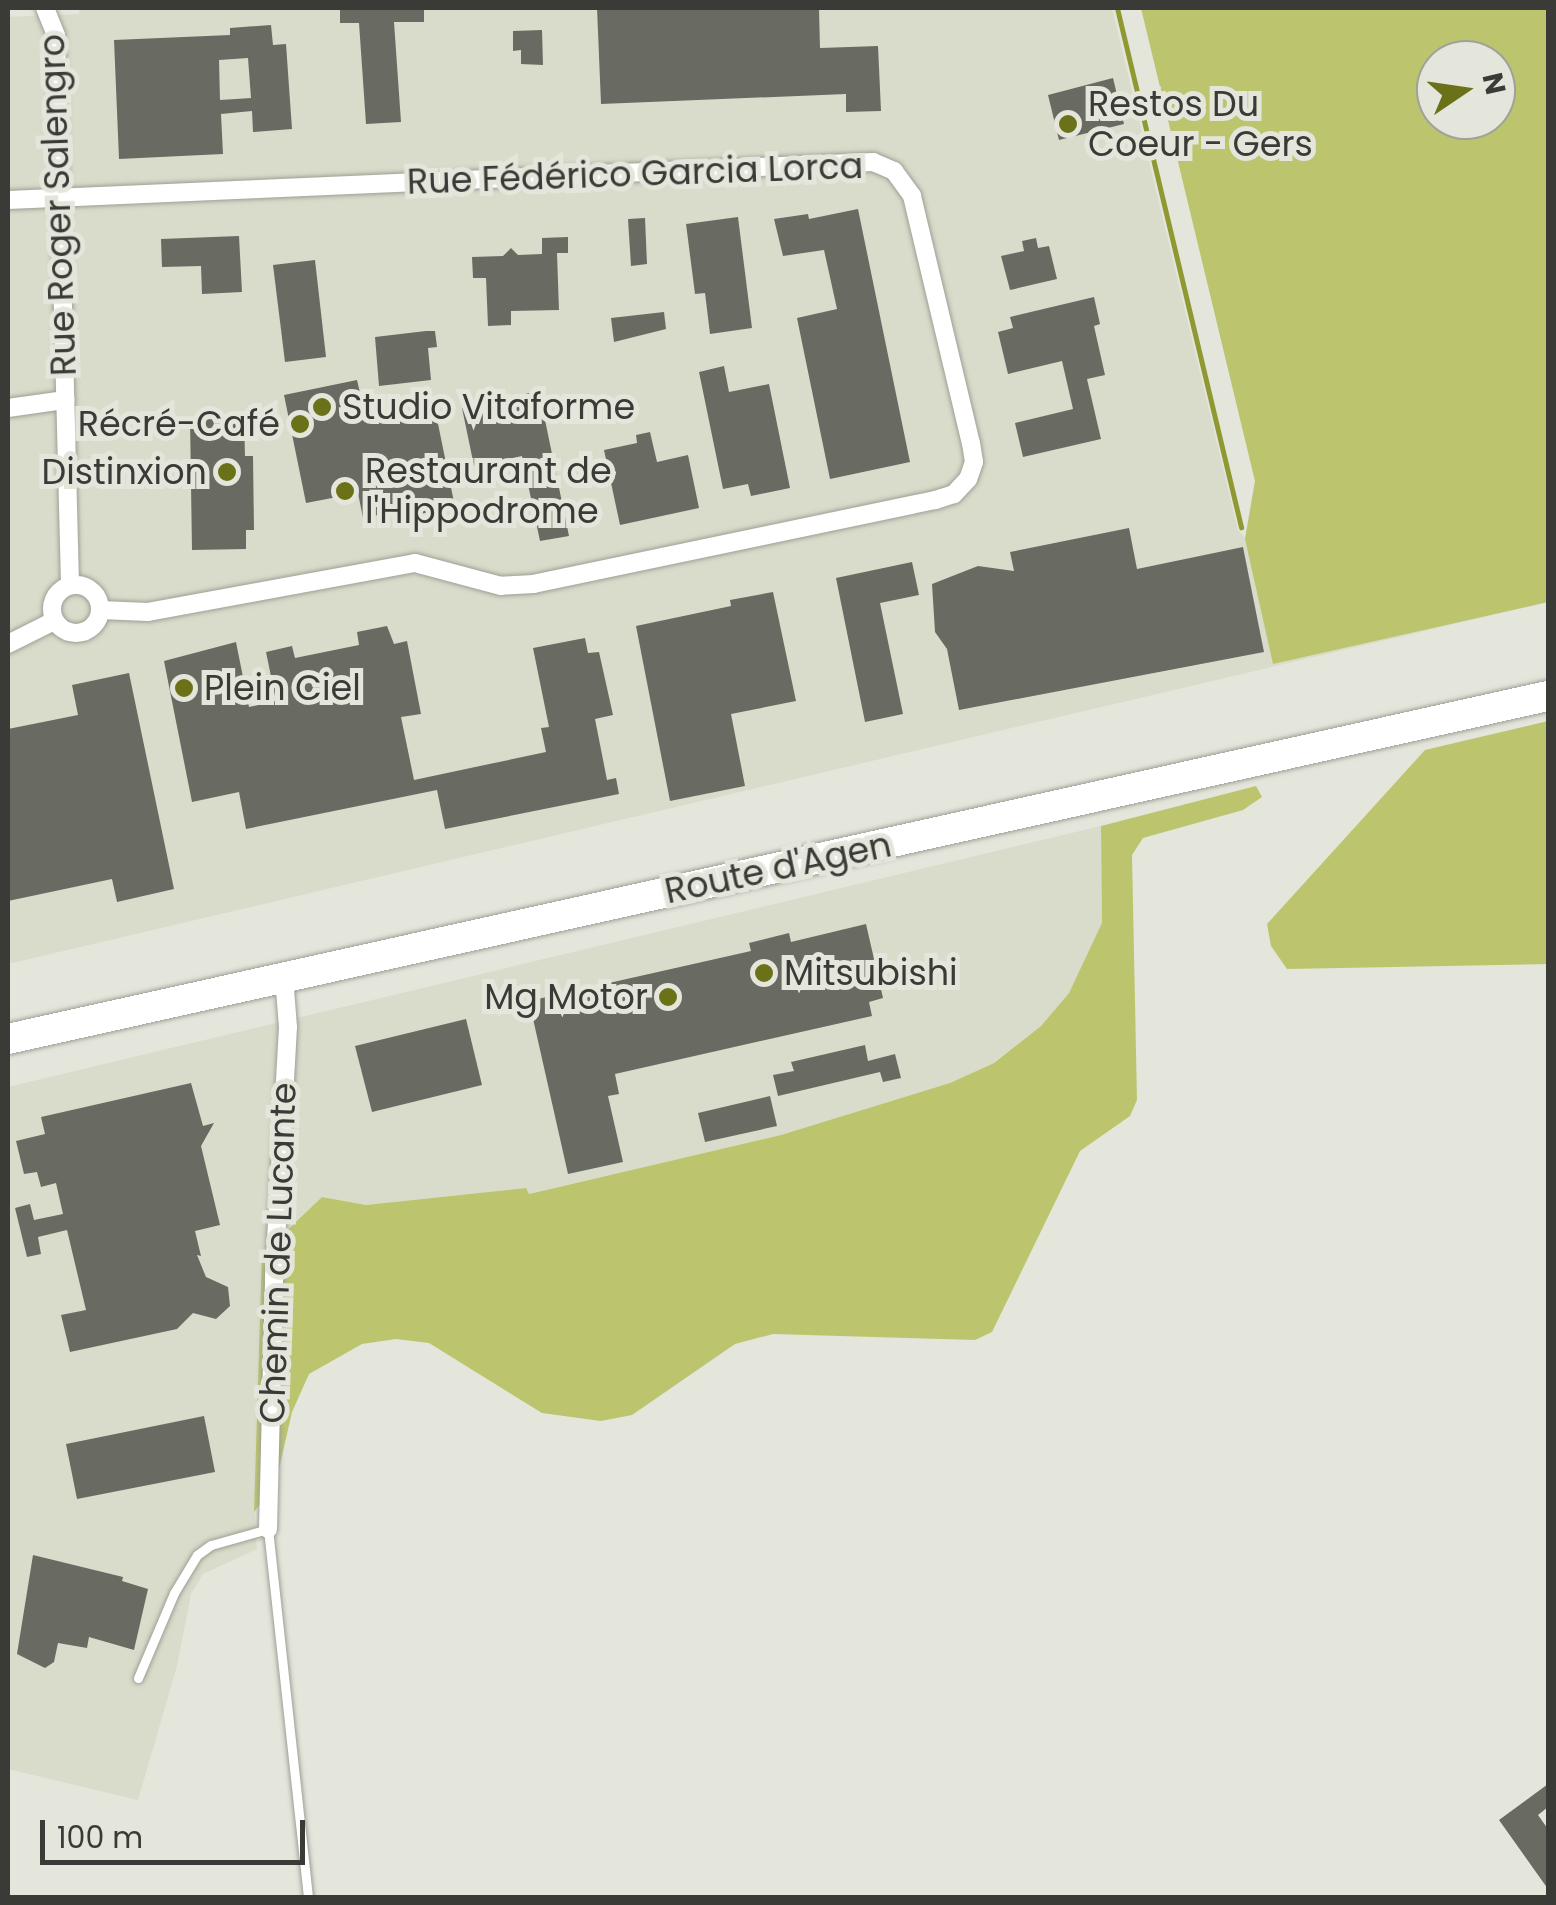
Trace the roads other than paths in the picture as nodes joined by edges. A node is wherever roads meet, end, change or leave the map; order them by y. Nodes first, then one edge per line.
1 (53, 10) edge
2 (60, 198) junction
3 (8, 200) edge
4 (66, 400) junction
5 (8, 408) edge
6 (70, 584) junction
7 (100, 610) junction
8 (54, 621) junction
9 (8, 644) edge
10 (1548, 696) edge
11 (284, 977) junction
12 (8, 1039) edge
13 (268, 1529) junction
14 (138, 1678) dead end
15 (308, 1898) edge

1 - 2 street, Rue Roger Salengro
2 - 3 street, Rue Fédérico Garcia Lorca
2 - 4 street, Rue Roger Salengro
2 - 7 street, Rue Fédérico Garcia Lorca
4 - 5 street
4 - 6 street, Rue Roger Salengro
6 - 7 street
6 - 8 street
7 - 8 street
8 - 9 street
10 - 11 main road, Route d'Agen
11 - 12 main road, Route d'Agen
11 - 13 street, Chemin de Lucante
13 - 14 lane
13 - 15 lane

